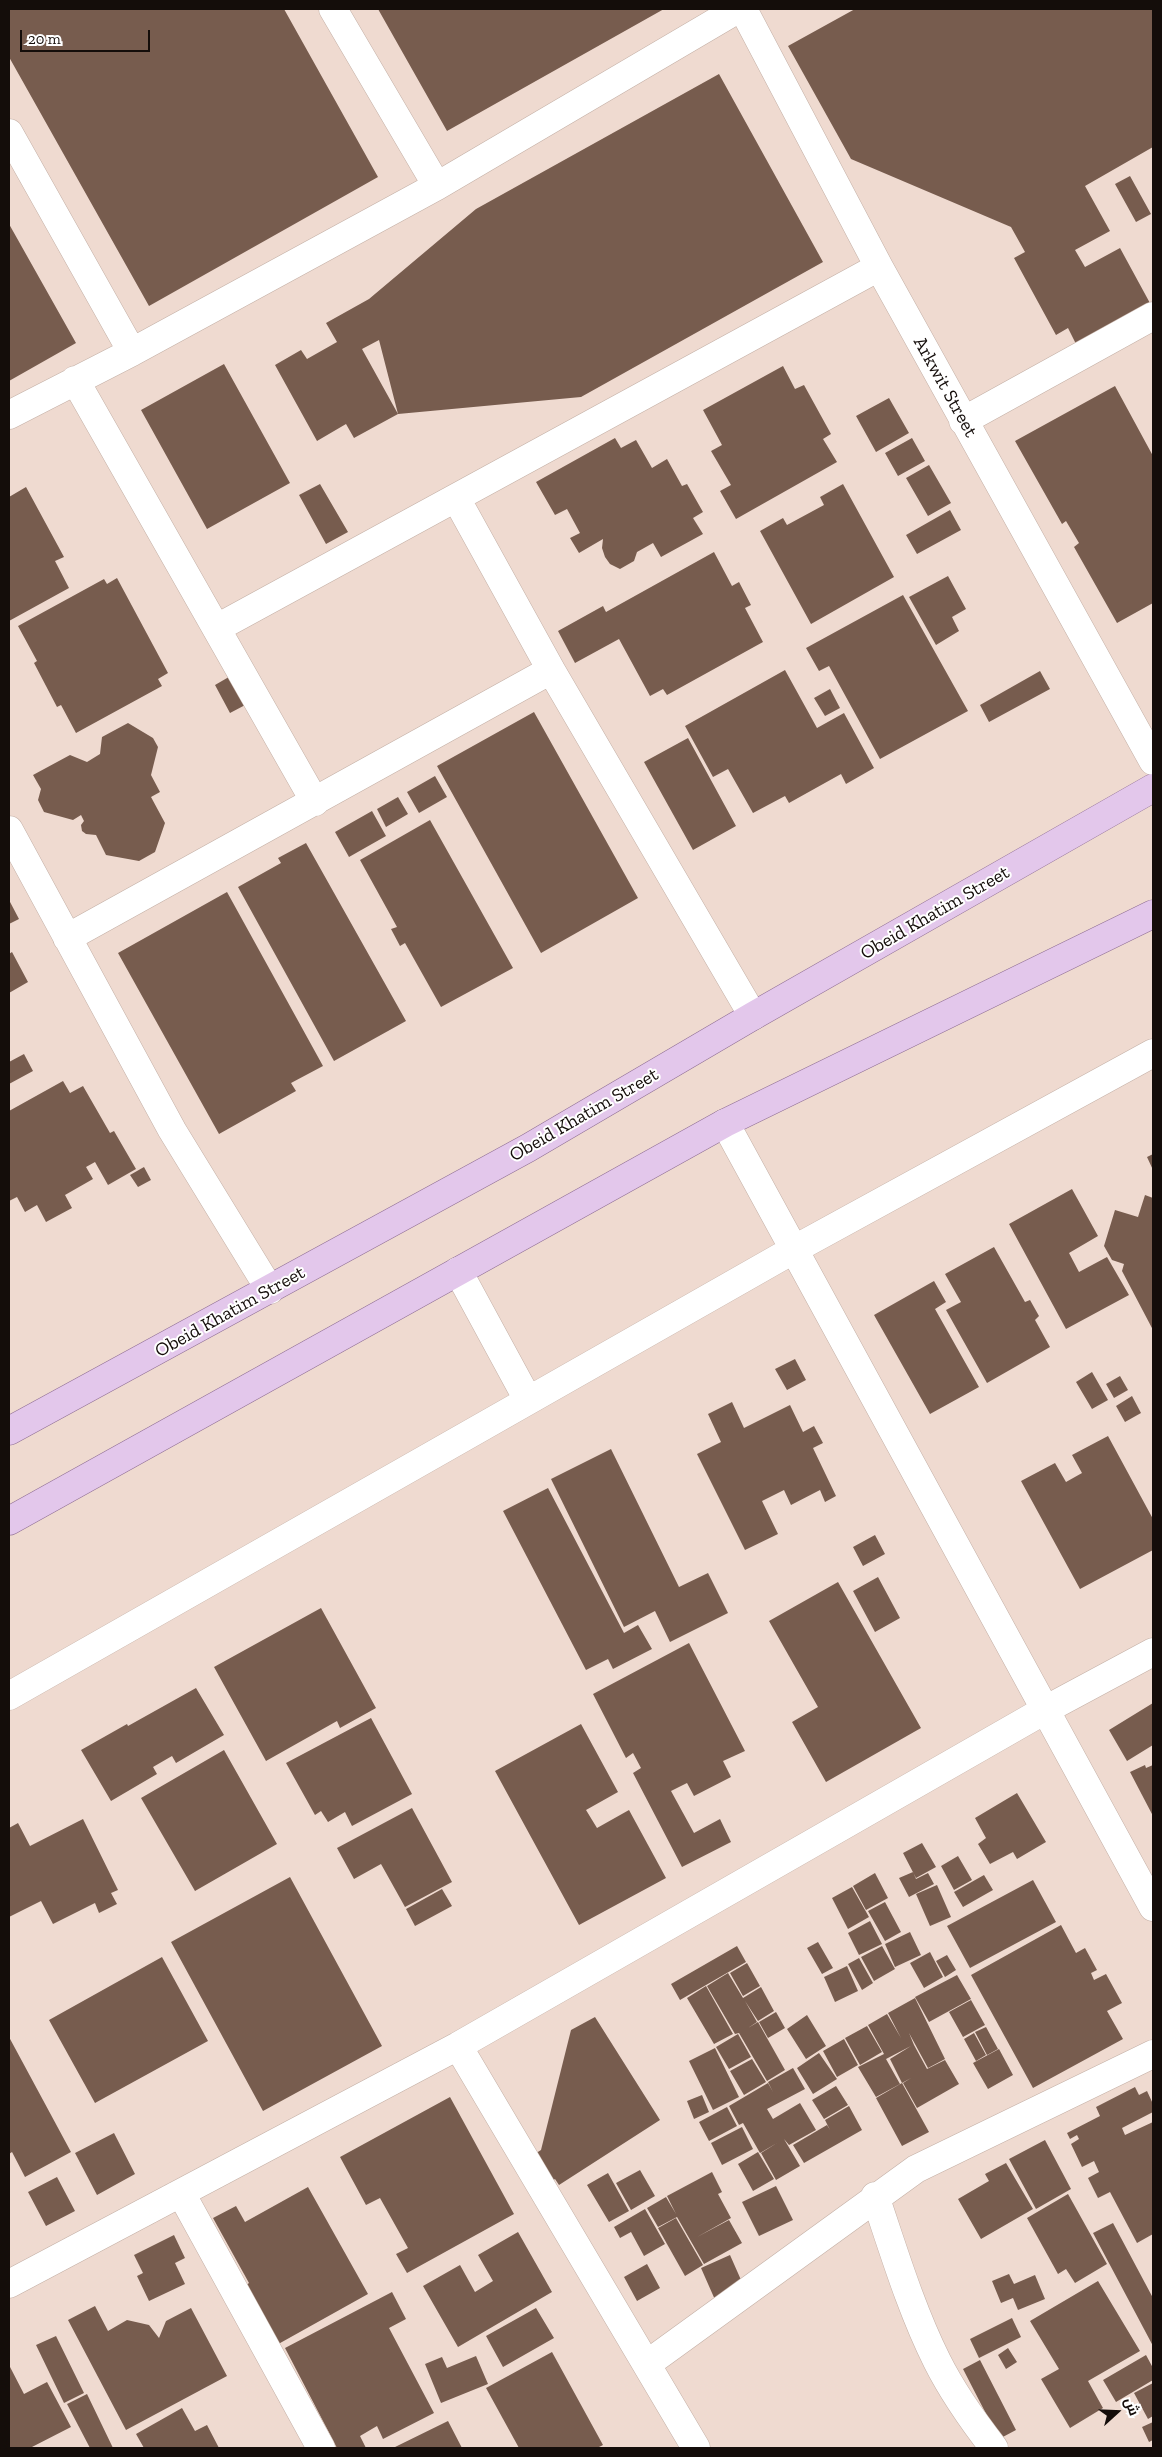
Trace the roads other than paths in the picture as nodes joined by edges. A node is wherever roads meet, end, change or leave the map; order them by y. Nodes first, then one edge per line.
1 (333, 9) edge
2 (738, 9) edge
3 (743, 9) edge
4 (9, 133) edge
5 (437, 186) junction
6 (879, 267) junction
7 (1153, 316) edge
8 (132, 352) junction
9 (75, 380) junction
10 (9, 415) edge
11 (963, 421) junction
12 (456, 498) junction
13 (217, 628) junction
14 (551, 670) junction
15 (1153, 761) edge
16 (1153, 788) edge
17 (315, 802) junction
18 (9, 830) edge
19 (1153, 914) edge
20 (67, 938) junction
21 (753, 1016) junction
22 (1153, 1054) edge
23 (725, 1123) junction
24 (793, 1250) junction
25 (458, 1271) junction
26 (270, 1290) junction
27 (528, 1400) junction
28 (9, 1432) edge
29 (9, 1521) edge
30 (1153, 1652) edge
31 (9, 1696) edge
32 (1045, 1710) junction
33 (1153, 1907) edge
34 (458, 2046) junction
35 (1153, 2054) edge
36 (181, 2193) junction
37 (876, 2196) junction
38 (9, 2284) edge
39 (647, 2364) junction
40 (321, 2448) edge
41 (696, 2448) edge
42 (994, 2448) edge

1 - 5 street
2 - 5 street
3 - 6 street, Arkwit Street
4 - 8 street
5 - 8 street
6 - 11 street, Arkwit Street
6 - 12 street
7 - 11 street
8 - 9 street
9 - 10 street
9 - 13 street
11 - 15 street, Arkwit Street
12 - 13 street
12 - 14 street
13 - 17 street
14 - 17 street
14 - 21 street
16 - 21 main road, Obeid Khatim Street
17 - 20 street
18 - 20 street
19 - 23 main road
20 - 26 street
21 - 26 main road, Obeid Khatim Street
22 - 24 street
23 - 24 street
23 - 25 main road
24 - 27 street
24 - 32 street
25 - 27 street
25 - 29 main road
26 - 28 main road, Obeid Khatim Street
27 - 31 street
30 - 32 street
32 - 33 street
32 - 34 street
34 - 36 street
34 - 39 street
35 - 37 street
36 - 38 street
36 - 40 street
37 - 39 street
37 - 42 street
39 - 41 street

